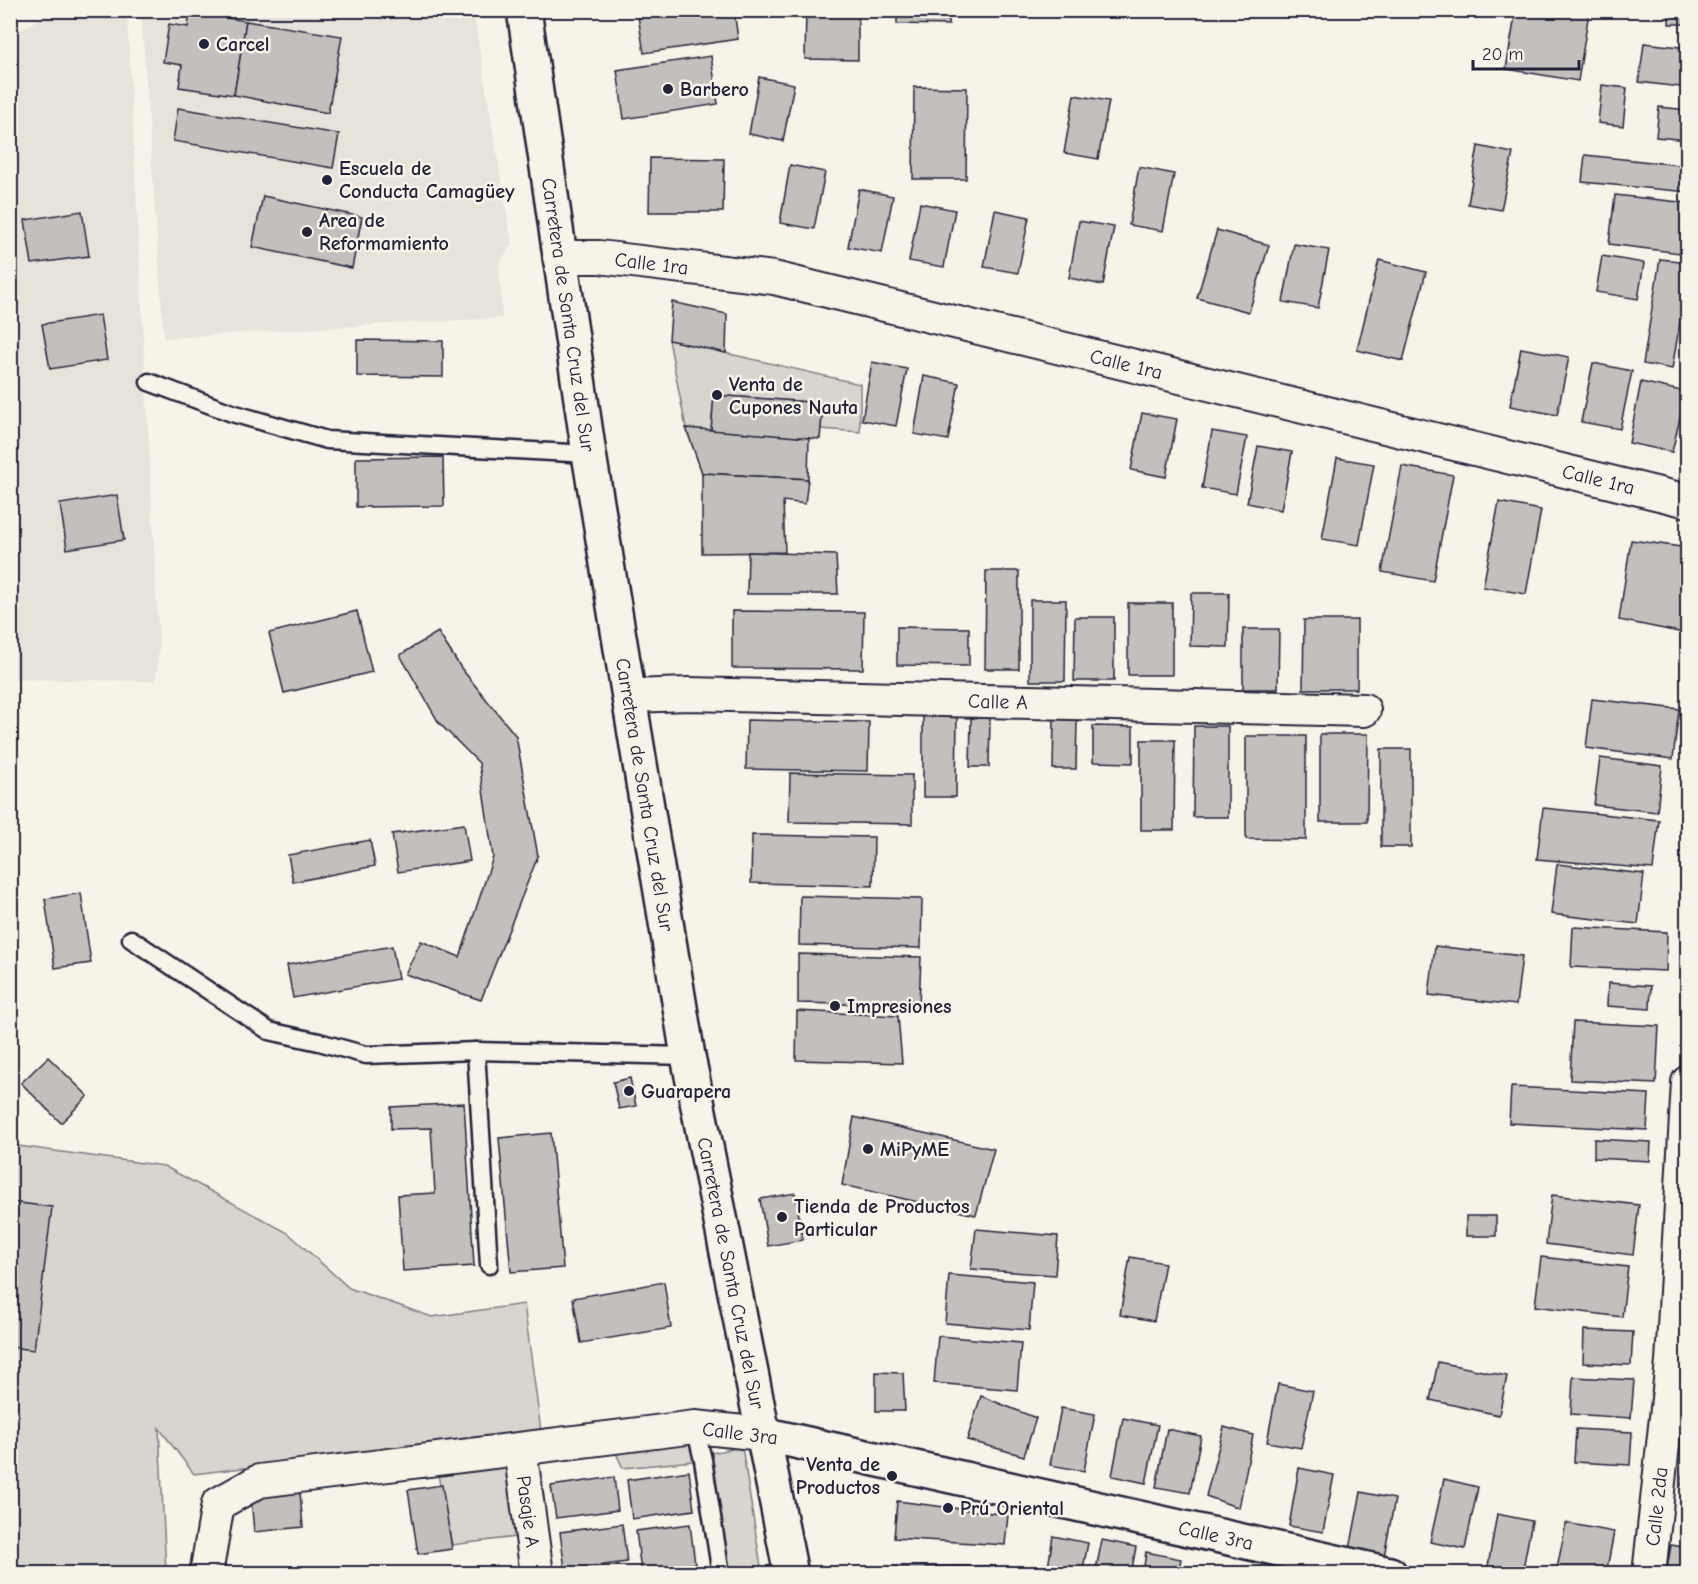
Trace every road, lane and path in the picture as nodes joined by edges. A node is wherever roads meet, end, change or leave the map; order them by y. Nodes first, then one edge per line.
1 (524, 10) edge
2 (559, 257) junction
3 (149, 382) dead end
4 (589, 454) junction
5 (1688, 501) edge
6 (630, 696) junction
7 (1364, 710) dead end
8 (131, 939) dead end
9 (477, 1051) junction
10 (688, 1056) junction
11 (1688, 1082) edge
12 (489, 1265) dead end
13 (695, 1427) junction
14 (763, 1434) junction
15 (520, 1449) junction
16 (206, 1574) edge
17 (537, 1574) edge
18 (720, 1574) edge
19 (791, 1574) edge
20 (1390, 1574) edge
21 (1649, 1574) edge

1 - 2 main road, Carretera de Santa Cruz del Sur
2 - 4 main road, Carretera de Santa Cruz del Sur
2 - 5 street, Calle 1ra
3 - 4 lane
4 - 6 main road, Carretera de Santa Cruz del Sur
6 - 7 street, Calle A
6 - 10 main road, Carretera de Santa Cruz del Sur
8 - 9 lane
9 - 10 lane
9 - 12 lane
10 - 14 main road, Carretera de Santa Cruz del Sur
11 - 21 street, Calle 2da
13 - 14 street, Calle 3ra
13 - 15 street, Calle 3ra
13 - 18 lane
14 - 19 main road, Carretera de Santa Cruz del Sur
14 - 20 main road, Calle 3ra
15 - 16 street, Calle 3ra
15 - 17 street, Pasaje A

